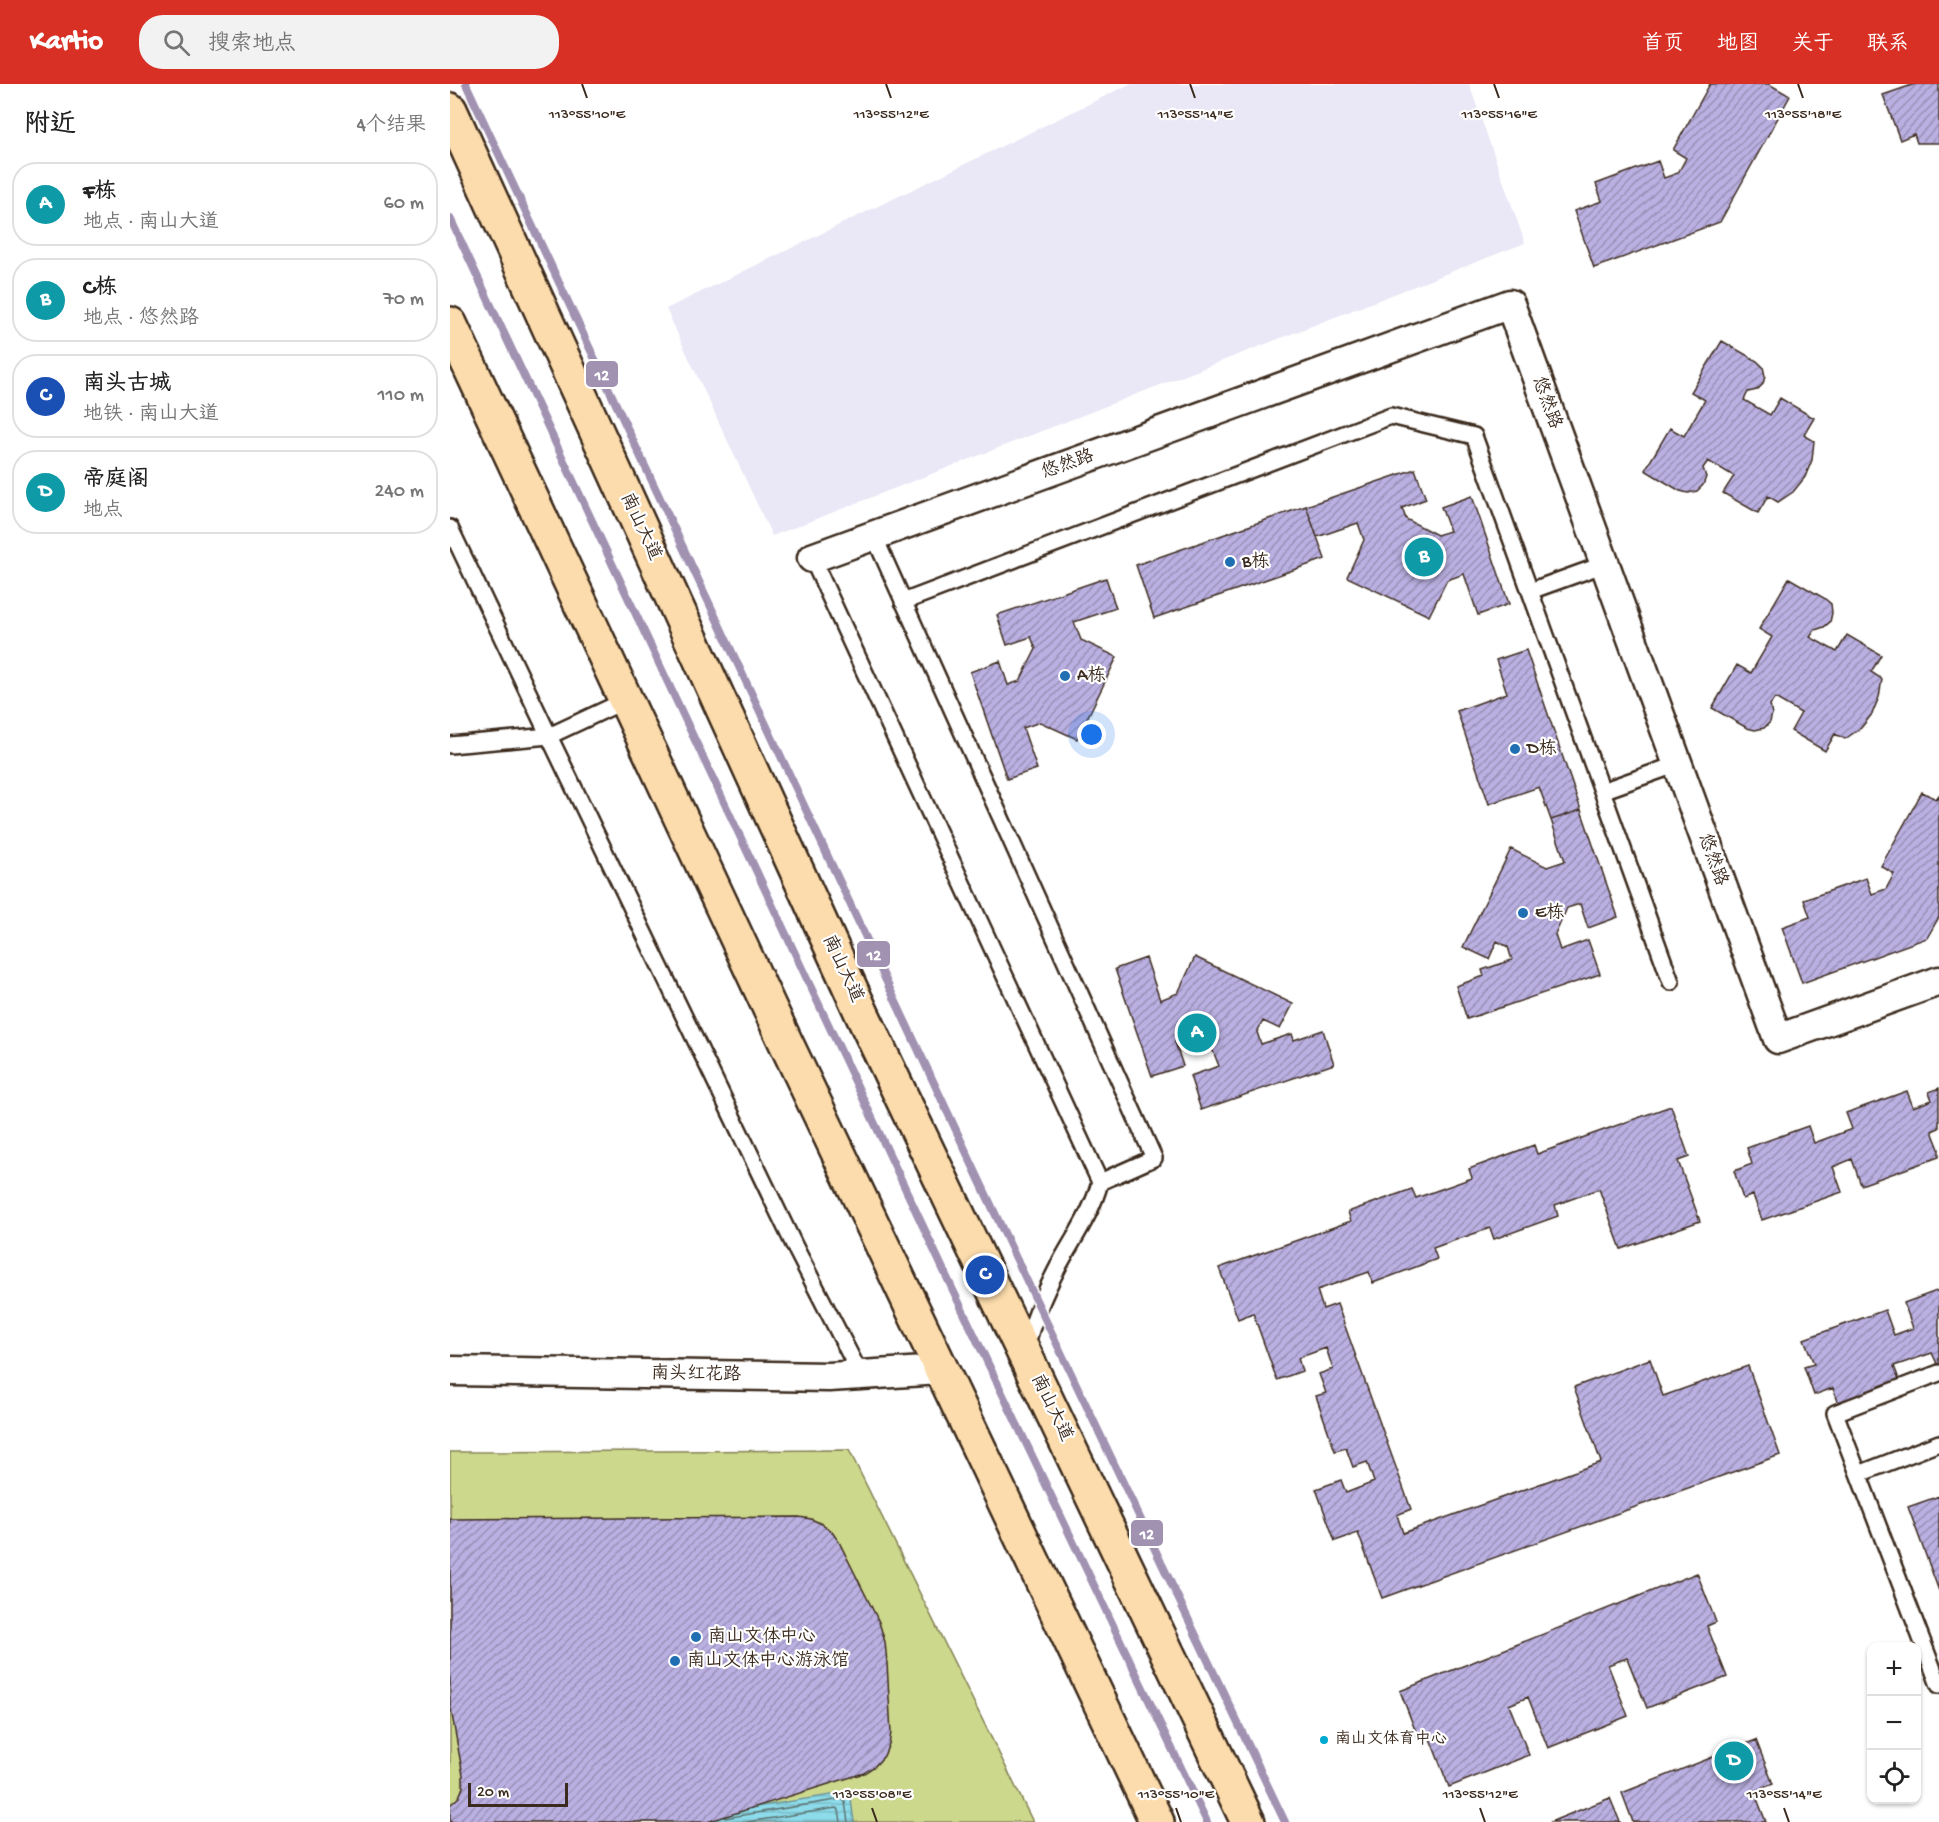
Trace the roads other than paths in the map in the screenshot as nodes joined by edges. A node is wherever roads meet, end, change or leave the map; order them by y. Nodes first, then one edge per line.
1 (450, 110) edge
2 (450, 324) edge
3 (450, 528) edge
4 (874, 536) junction
5 (812, 558) joint
6 (1605, 564) junction
7 (1530, 591) junction
8 (903, 602) junction
9 (626, 700) junction
10 (549, 736) junction
11 (450, 745) edge
12 (1678, 764) junction
13 (1602, 791) junction
14 (1939, 981) edge
15 (1671, 982) dead end
16 (1100, 1182) junction
17 (1025, 1354) junction
18 (941, 1370) junction
19 (450, 1371) edge
20 (1939, 1373) edge
21 (860, 1374) junction
22 (1939, 1443) edge
23 (1859, 1474) junction
24 (1939, 1685) edge
25 (1157, 1822) edge
26 (1248, 1822) edge

1 - 17 main road, 南山大道
2 - 9 main road
3 - 10 lane
4 - 5 street, 悠然路
4 - 6 street, 悠然路
4 - 8 lane
5 - 16 lane
6 - 7 lane
6 - 12 street, 悠然路
7 - 8 lane
7 - 13 lane
8 - 16 lane
9 - 10 lane
9 - 18 main road
10 - 11 lane
10 - 21 lane
12 - 13 lane
12 - 14 street, 悠然路
13 - 15 lane
16 - 17 lane
17 - 26 main road, 南山大道
18 - 21 street, 南头红花路
18 - 25 main road
19 - 21 street, 南头红花路
20 - 23 lane
22 - 23 lane
23 - 24 lane

